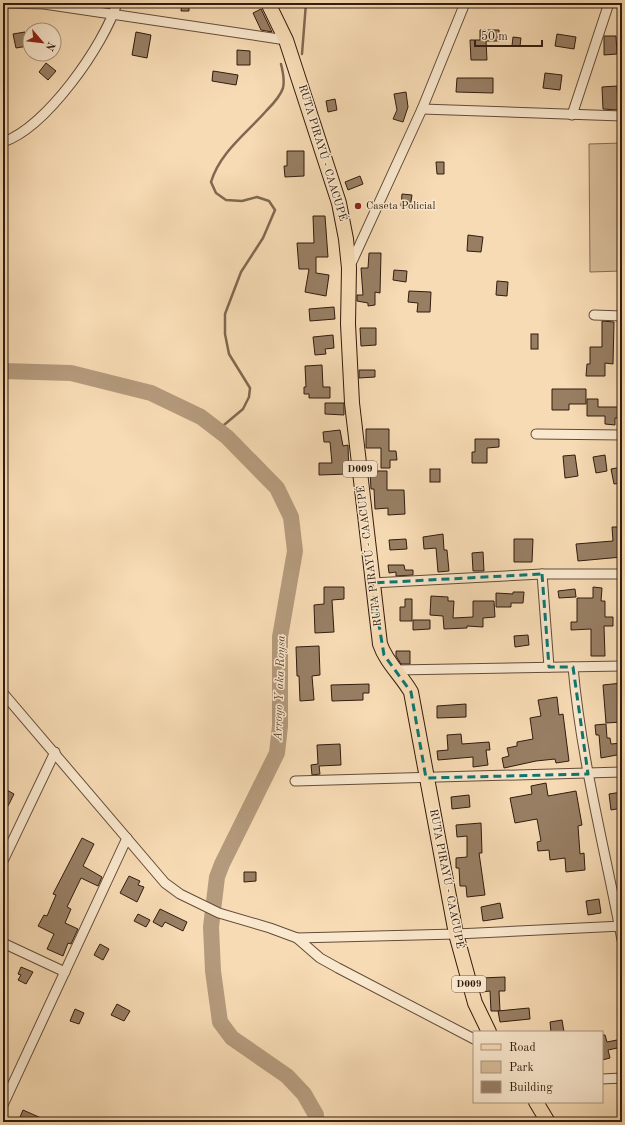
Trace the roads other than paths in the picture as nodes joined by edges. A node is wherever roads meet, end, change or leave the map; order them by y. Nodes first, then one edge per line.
1 (3, 3) edge
2 (117, 3) edge
3 (268, 3) edge
4 (465, 3) edge
5 (610, 3) edge
6 (114, 13) junction
7 (286, 40) junction
8 (422, 110) junction
9 (572, 115) junction
10 (622, 116) edge
11 (3, 142) edge
12 (349, 268) junction
13 (594, 315) dead end
14 (622, 316) edge
15 (536, 434) dead end
16 (622, 435) edge
17 (542, 574) junction
18 (622, 574) edge
19 (372, 583) junction
20 (622, 666) edge
21 (548, 667) junction
22 (573, 667) junction
23 (396, 670) junction
24 (3, 693) edge
25 (55, 752) junction
26 (622, 772) edge
27 (588, 774) junction
28 (426, 778) junction
29 (295, 781) dead end
30 (127, 838) junction
31 (3, 861) edge
32 (621, 926) edge
33 (456, 934) junction
34 (297, 938) junction
35 (622, 940) edge
36 (3, 943) edge
37 (65, 972) junction
38 (489, 1031) edge
39 (473, 1038) edge
40 (622, 1078) edge
41 (603, 1079) edge
42 (537, 1103) edge
43 (3, 1105) edge
44 (548, 1122) edge

1 - 6 street
2 - 6 street
3 - 7 main road, RUTA PIRAYÚ - CAACUPÉ / D009
4 - 8 street
5 - 9 street
6 - 7 street
6 - 11 street
7 - 12 main road, RUTA PIRAYÚ - CAACUPÉ / D009
8 - 9 street
8 - 12 street
9 - 10 street
12 - 19 main road, RUTA PIRAYÚ - CAACUPÉ / D009
13 - 14 street
15 - 16 street
17 - 18 street
17 - 19 street
17 - 21 street
19 - 23 main road, RUTA PIRAYÚ - CAACUPÉ / D009
20 - 22 street
21 - 22 street
21 - 23 street
22 - 27 street
23 - 28 main road, RUTA PIRAYÚ - CAACUPÉ / D009
24 - 25 street
25 - 30 street
25 - 31 street
26 - 27 street
27 - 28 street
27 - 32 street
28 - 29 street
28 - 33 main road, RUTA PIRAYÚ - CAACUPÉ / D009
30 - 34 street
30 - 37 street
32 - 33 street
32 - 35 street
33 - 34 street
33 - 38 main road, RUTA PIRAYÚ - CAACUPÉ / D009
34 - 39 street
36 - 37 street
37 - 43 street
40 - 41 street
42 - 44 main road

